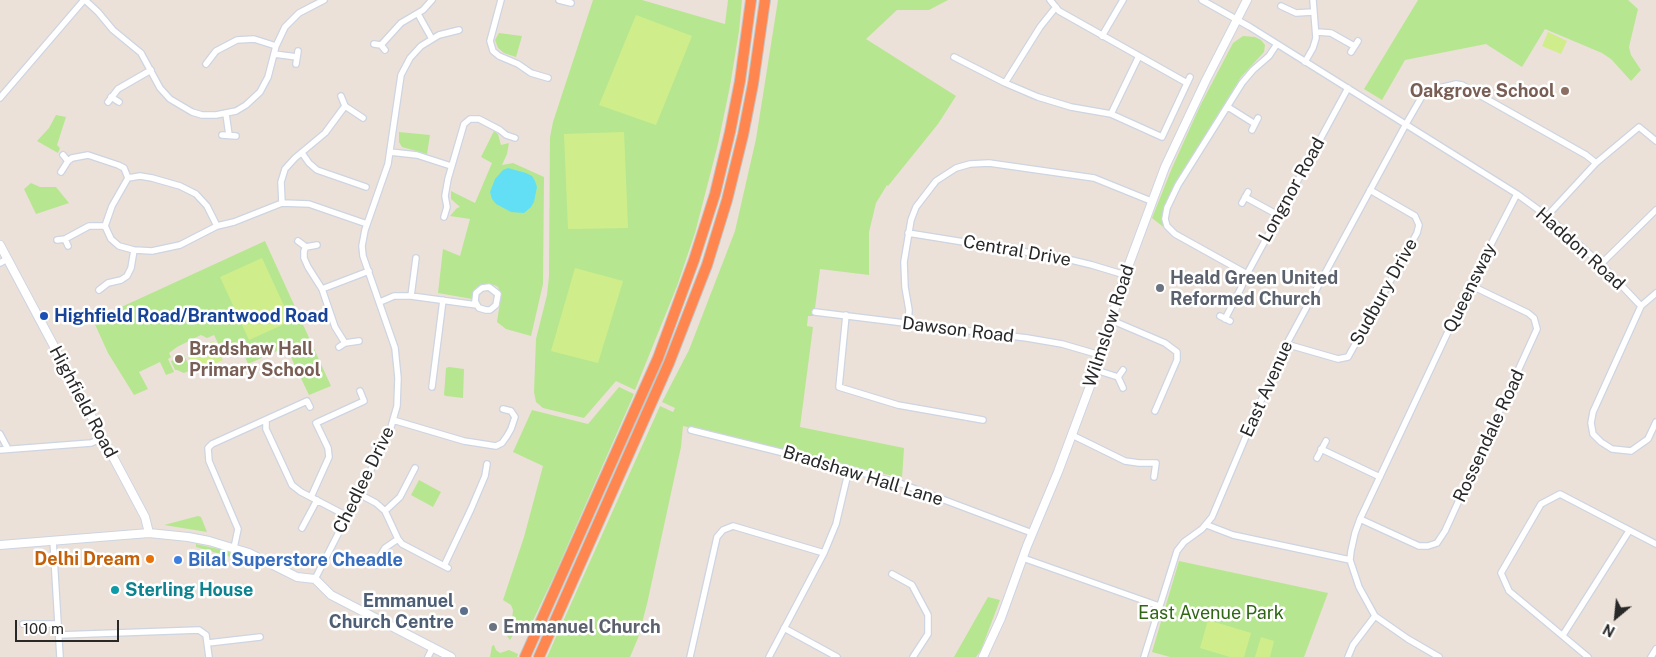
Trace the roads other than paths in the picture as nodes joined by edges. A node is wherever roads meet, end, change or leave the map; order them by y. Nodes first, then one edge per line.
1 (84, 0) edge
2 (324, 0) edge
3 (432, 0) edge
4 (501, 0) edge
5 (751, 0) edge
6 (765, 0) edge
7 (1050, 0) edge
8 (1123, 0) edge
9 (1202, 0) edge
10 (1247, 0) edge
11 (1313, 0) edge
12 (560, 3) edge
13 (571, 3) dead end
14 (1281, 6) dead end
15 (1056, 8) junction
16 (1313, 12) junction
17 (418, 14) junction
18 (1236, 19) junction
19 (459, 30) dead end
20 (1317, 32) junction
21 (1102, 36) junction
22 (432, 39) junction
23 (1277, 44) junction
24 (276, 46) junction
25 (380, 46) dead end
26 (1351, 52) dead end
27 (274, 54) junction
28 (954, 56) dead end
29 (1139, 56) junction
30 (297, 57) dead end
31 (1305, 62) junction
32 (206, 64) dead end
33 (151, 70) junction
34 (548, 78) dead end
35 (1005, 83) junction
36 (1348, 88) junction
37 (341, 96) dead end
38 (0, 98) edge
39 (118, 102) dead end
40 (345, 106) junction
41 (1228, 107) junction
42 (226, 114) junction
43 (1111, 114) junction
44 (363, 118) dead end
45 (1406, 124) junction
46 (1252, 130) dead end
47 (236, 136) dead end
48 (515, 138) dead end
49 (1656, 141) edge
50 (390, 152) junction
51 (302, 153) junction
52 (63, 155) dead end
53 (68, 161) junction
54 (1596, 163) junction
55 (451, 166) junction
56 (61, 172) dead end
57 (128, 178) junction
58 (366, 188) dead end
59 (1370, 190) junction
60 (1517, 194) junction
61 (1245, 197) dead end
62 (1151, 201) junction
63 (282, 203) junction
64 (1656, 210) edge
65 (1278, 215) junction
66 (444, 216) dead end
67 (1547, 216) junction
68 (367, 224) junction
69 (105, 226) junction
70 (217, 226) junction
71 (908, 233) junction
72 (65, 239) junction
73 (57, 240) dead end
74 (298, 240) dead end
75 (0, 245) edge
76 (317, 245) dead end
77 (68, 246) dead end
78 (306, 247) junction
79 (134, 250) junction
80 (416, 258) dead end
81 (4, 261) edge
82 (1602, 264) junction
83 (369, 271) junction
84 (1247, 274) junction
85 (1125, 275) junction
86 (102, 278) dead end
87 (1470, 285) junction
88 (322, 288) junction
89 (1656, 293) edge
90 (411, 296) junction
91 (443, 300) junction
92 (380, 302) junction
93 (477, 305) junction
94 (1641, 306) junction
95 (815, 312) dead end
96 (846, 315) junction
97 (1225, 319) dead end
98 (1111, 320) junction
99 (908, 324) junction
100 (359, 341) dead end
101 (346, 343) junction
102 (1286, 344) junction
103 (339, 348) dead end
104 (1100, 355) junction
105 (1096, 370) junction
106 (1123, 370) dead end
107 (1118, 377) junction
108 (432, 387) dead end
109 (1123, 388) dead end
110 (360, 391) dead end
111 (309, 403) dead end
112 (503, 409) dead end
113 (1155, 411) dead end
114 (394, 420) junction
115 (983, 420) dead end
116 (266, 421) junction
117 (1656, 422) edge
118 (691, 430) dead end
119 (0, 434) edge
120 (1072, 435) junction
121 (103, 438) junction
122 (1326, 440) dead end
123 (8, 449) junction
124 (0, 450) edge
125 (1321, 450) junction
126 (1317, 458) dead end
127 (487, 464) dead end
128 (415, 468) dead end
129 (849, 469) junction
130 (1154, 477) dead end
131 (1380, 477) junction
132 (358, 494) junction
133 (314, 498) junction
134 (385, 511) junction
135 (347, 516) junction
136 (1360, 519) junction
137 (1207, 525) junction
138 (302, 528) dead end
139 (1629, 530) junction
140 (149, 533) junction
141 (1032, 533) junction
142 (52, 540) junction
143 (398, 540) junction
144 (1656, 544) edge
145 (0, 545) edge
146 (234, 548) junction
147 (824, 554) junction
148 (1023, 558) junction
149 (1350, 560) junction
150 (375, 565) dead end
151 (892, 574) dead end
152 (315, 579) junction
153 (1159, 606) junction
154 (1375, 616) junction
155 (22, 624) dead end
156 (57, 624) junction
157 (784, 628) junction
158 (60, 634) junction
159 (1563, 635) junction
160 (260, 637) dead end
161 (208, 643) junction
162 (433, 647) junction
163 (1656, 649) edge
164 (60, 657) edge
165 (209, 657) edge
166 (428, 657) edge
167 (451, 657) edge
168 (525, 657) edge
169 (539, 657) edge
170 (690, 657) edge
171 (769, 657) edge
172 (837, 657) edge
173 (913, 657) edge
174 (983, 657) edge
175 (1144, 657) edge
176 (1348, 657) edge
177 (1437, 657) edge
178 (1588, 657) edge
179 (1651, 657) edge

1 - 33 street
1 - 38 street
2 - 24 street
3 - 17 street
4 - 34 street
5 - 168 highway
6 - 169 highway
7 - 15 street
8 - 21 street
9 - 18 street
10 - 18 street, Wilmslow Road
11 - 16 street
12 - 13 street
14 - 16 street
15 - 21 street
15 - 35 street
16 - 20 street
17 - 22 street
17 - 25 street
18 - 23 street
18 - 62 street, Wilmslow Road
19 - 22 street, Chedlee Drive
20 - 26 street
20 - 31 street
21 - 29 street
22 - 50 street, Chedlee Drive
23 - 31 street
23 - 41 street
24 - 27 street
24 - 32 street
27 - 30 street
27 - 42 street
28 - 35 street
29 - 43 street
29 - 43 street
31 - 36 street
33 - 39 street
33 - 42 street
35 - 43 street
36 - 45 street
36 - 65 street, Longnor Road
37 - 40 street
40 - 44 street
40 - 51 street
41 - 46 street
41 - 84 street
42 - 47 street
45 - 54 street, East Avenue
45 - 59 street, East Avenue
45 - 60 street
48 - 55 street
49 - 54 street
50 - 55 street
50 - 68 street, Chedlee Drive
51 - 58 street
51 - 63 street
52 - 53 street
53 - 56 street
53 - 57 street
54 - 67 street
55 - 66 street
57 - 69 street
57 - 70 street
59 - 102 street, East Avenue
59 - 102 street, Sudbury Drive
60 - 67 street, Haddon Road
60 - 87 street, Queensway
61 - 65 street
62 - 71 street
62 - 85 street, Wilmslow Road
63 - 68 street
63 - 70 street
64 - 82 street
65 - 84 street, Longnor Road
67 - 82 street, Haddon Road
68 - 83 street, Chedlee Drive
69 - 72 street
69 - 79 street
70 - 79 street
71 - 85 street, Central Drive
71 - 99 street
72 - 73 street
72 - 77 street
74 - 78 street
75 - 81 street, Highfield Road
76 - 78 street
78 - 88 street
79 - 86 street
80 - 90 street
81 - 121 street, Highfield Road
82 - 94 street, Haddon Road
83 - 88 street
83 - 92 street, Chedlee Drive
84 - 97 street, Longnor Road
85 - 98 street, Wilmslow Road
87 - 131 street, Queensway
87 - 136 street, Rossendale Road
88 - 101 street
89 - 94 street
90 - 91 street
90 - 92 street
91 - 93 street
91 - 108 street
92 - 114 street, Chedlee Drive
93 - 93 street
94 - 117 street
95 - 96 street, Dawson Road
96 - 99 street, Dawson Road
96 - 115 street
98 - 104 street, Wilmslow Road
98 - 113 street
99 - 104 street, Dawson Road
100 - 101 street
101 - 103 street
102 - 137 street, East Avenue
104 - 105 street, Wilmslow Road
105 - 107 street
105 - 120 street, Wilmslow Road
106 - 107 street
107 - 109 street
110 - 133 street
111 - 116 street
112 - 114 street
114 - 132 street, Chedlee Drive
116 - 133 street
116 - 146 street
118 - 129 street, Bradshaw Hall Lane
119 - 123 street
120 - 130 street
120 - 141 street, Wilmslow Road
121 - 123 street
121 - 140 street, Highfield Road
122 - 125 street
123 - 124 street
125 - 126 street
125 - 131 street
127 - 143 street
128 - 134 street
129 - 141 street, Bradshaw Hall Lane
129 - 147 street
131 - 136 street, Queensway
132 - 134 street
132 - 135 street, Chedlee Drive
133 - 135 street
133 - 138 street
134 - 143 street
135 - 152 street, Chedlee Drive
136 - 149 street, Queensway
137 - 149 street
137 - 153 street, East Avenue
139 - 144 street
139 - 159 street
139 - 159 street
140 - 142 street
140 - 146 street
141 - 148 street, Wilmslow Road
142 - 145 street
142 - 156 street
143 - 150 street
146 - 152 street
147 - 157 street
147 - 170 street
148 - 153 street
148 - 174 street, Wilmslow Road
149 - 154 street, Queensway
151 - 173 street
152 - 162 street
153 - 175 street, East Avenue
154 - 176 street
154 - 177 street, Queensway
155 - 156 street
156 - 158 street
157 - 171 street
157 - 172 street
158 - 161 street
158 - 164 street
159 - 178 street
160 - 161 street
161 - 165 street
162 - 166 street
162 - 167 street
163 - 179 street

